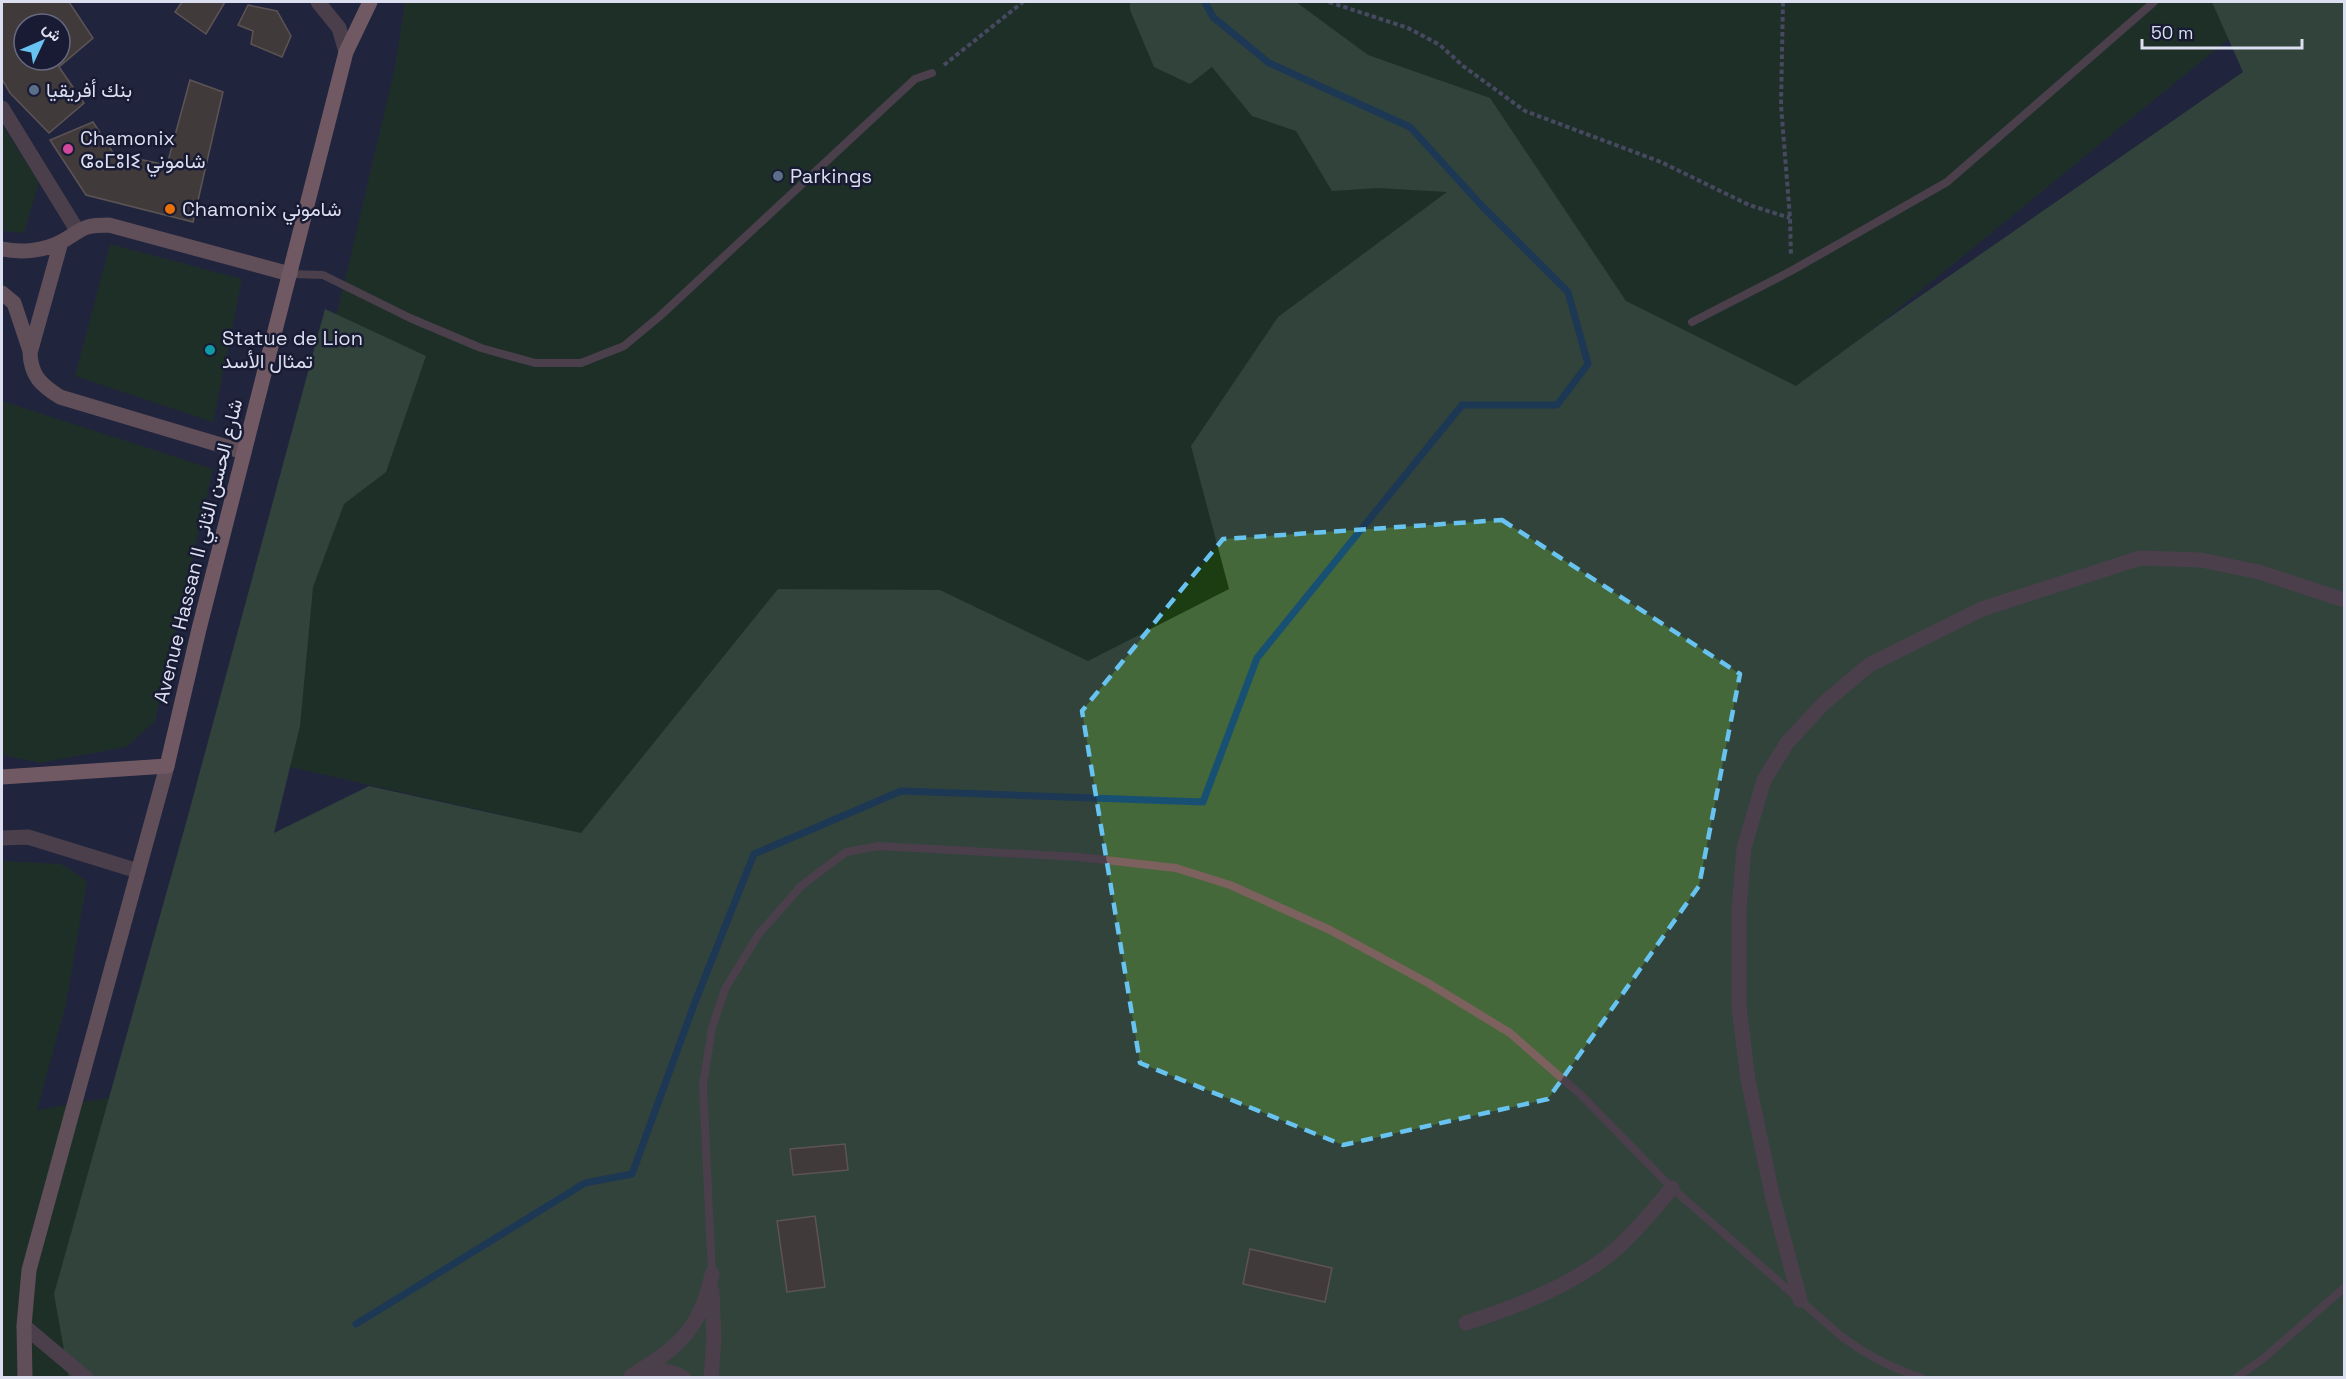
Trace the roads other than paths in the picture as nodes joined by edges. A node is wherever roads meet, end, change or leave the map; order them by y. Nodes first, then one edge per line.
1 (318, 2) edge
2 (370, 2) edge
3 (2154, 2) edge
4 (346, 52) junction
5 (932, 73) road end
6 (2, 108) edge
7 (77, 230) junction
8 (61, 242) junction
9 (2, 249) edge
10 (290, 274) junction
11 (2, 293) edge
12 (1692, 322) dead end
13 (30, 353) junction
14 (243, 452) junction
15 (2344, 600) edge
16 (167, 766) junction
17 (2, 777) edge
18 (2, 838) edge
19 (138, 871) junction
20 (1672, 1188) junction
21 (712, 1274) junction
22 (2344, 1288) edge
23 (1800, 1300) junction
24 (1466, 1323) dead end
25 (24, 1326) junction
26 (25, 1377) edge
27 (86, 1377) edge
28 (629, 1377) edge
29 (684, 1377) edge
30 (711, 1377) edge
31 (1922, 1377) edge
32 (2236, 1377) edge

1 - 4 street
2 - 4 main road, Avenue Hassan II شارع الحسن الثاني
3 - 12 lane
4 - 10 main road, Avenue Hassan II شارع الحسن الثاني
5 - 10 lane
6 - 7 street
7 - 8 main road
7 - 10 main road
8 - 9 main road
8 - 13 main road
10 - 14 main road, Avenue Hassan II شارع الحسن الثاني
11 - 13 main road
13 - 14 main road
14 - 16 main road, Avenue Hassan II شارع الحسن الثاني
15 - 23 street
16 - 17 main road
16 - 19 main road
18 - 19 street
19 - 25 main road
20 - 21 lane
20 - 23 lane
20 - 24 street
21 - 28 street
21 - 30 street
22 - 32 lane
23 - 31 lane
25 - 26 main road
25 - 27 street
28 - 29 street

